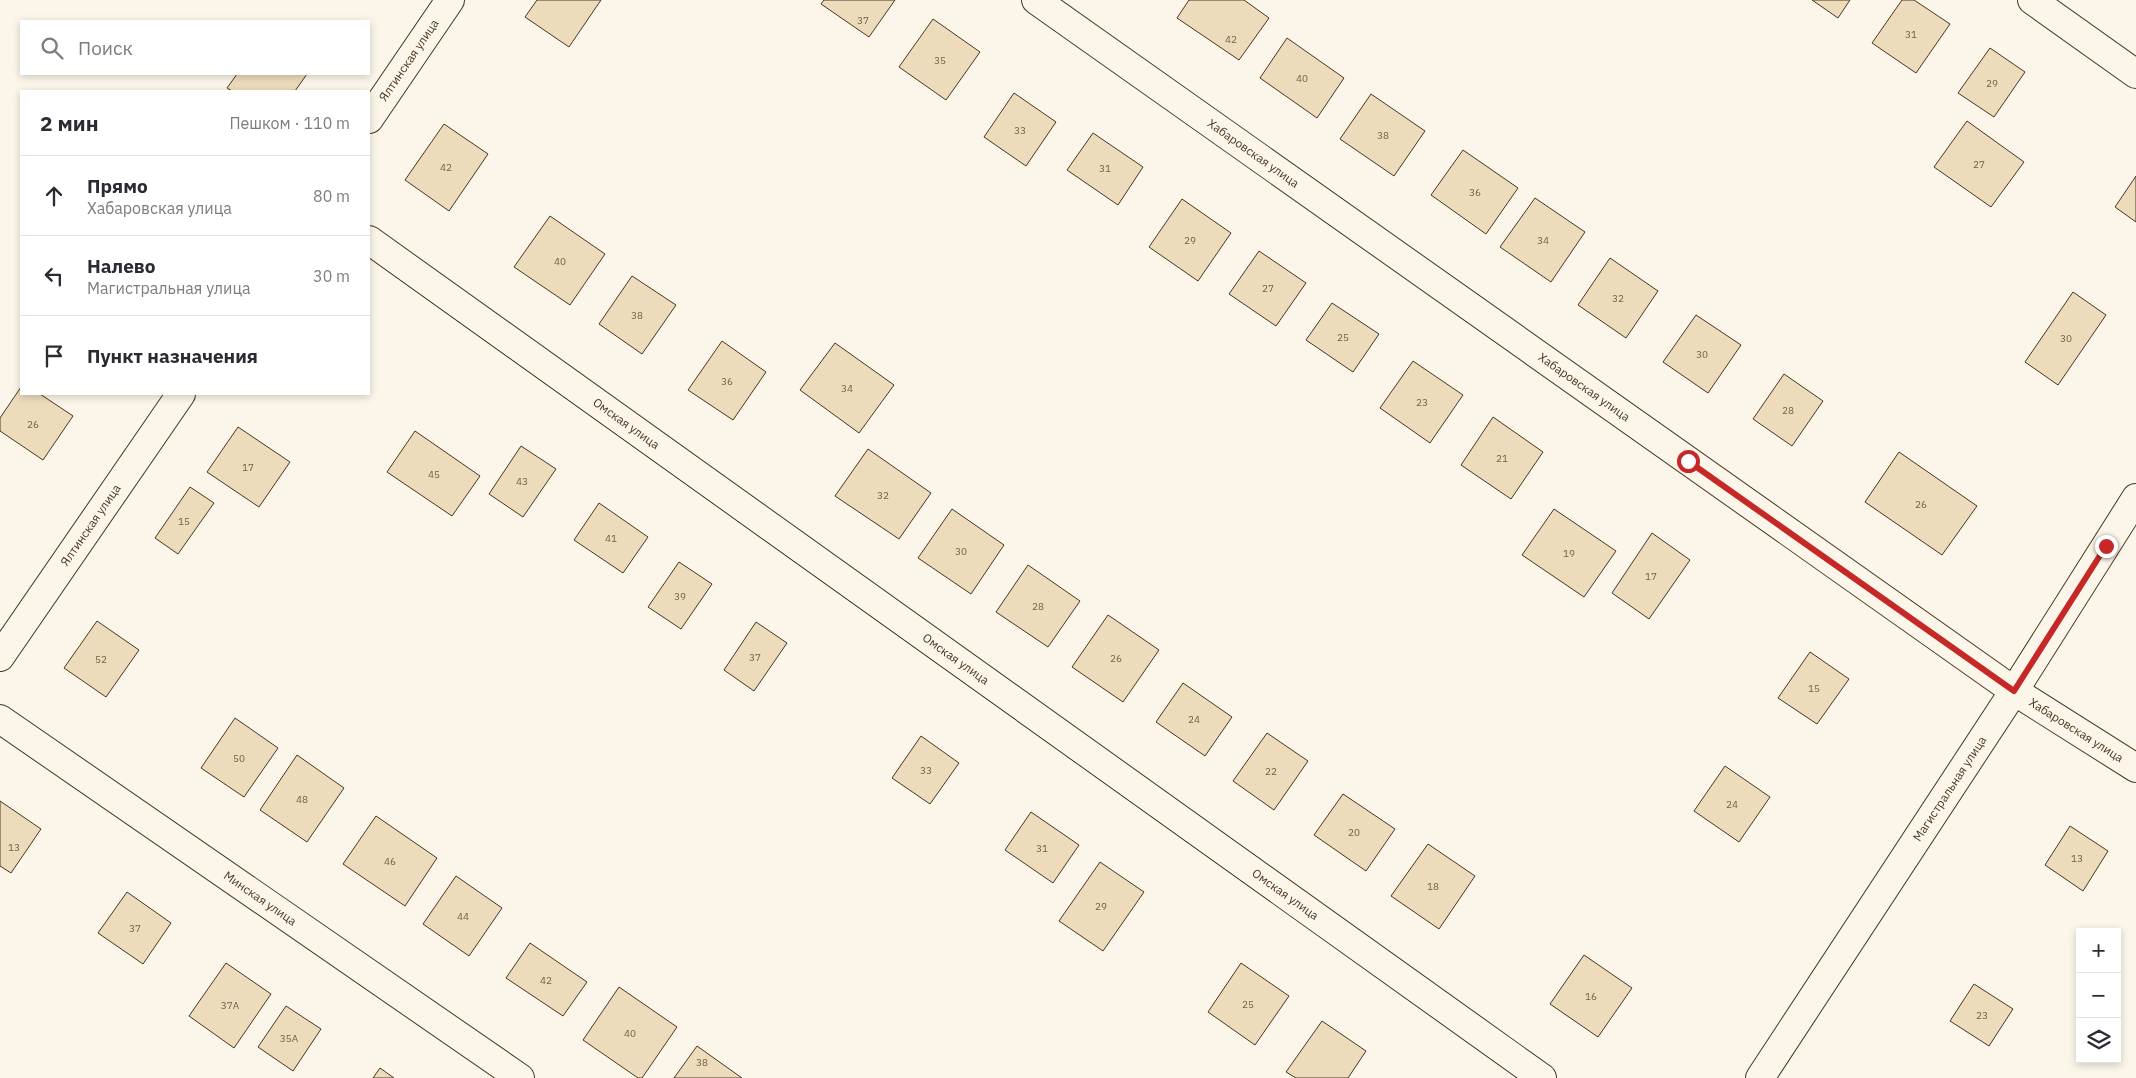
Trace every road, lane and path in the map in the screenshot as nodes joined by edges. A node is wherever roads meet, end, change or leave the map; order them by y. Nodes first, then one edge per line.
1 (450, 0) edge
2 (1036, 0) edge
3 (2032, 0) edge
4 (2136, 74) edge
5 (370, 118) edge
6 (370, 241) edge
7 (180, 395) edge
8 (2136, 498) edge
9 (0, 657) edge
10 (2014, 691) junction
11 (0, 718) edge
12 (2136, 768) edge
13 (520, 1078) edge
14 (1542, 1078) edge
15 (1760, 1078) edge

1 - 5 street, Ялтинская улица
2 - 10 street, Хабаровская улица
3 - 4 street
6 - 14 street, Омская улица
7 - 9 street, Ялтинская улица
8 - 10 street, Магистральная улица
10 - 12 street, Хабаровская улица
10 - 15 street, Магистральная улица
11 - 13 street, Минская улица

